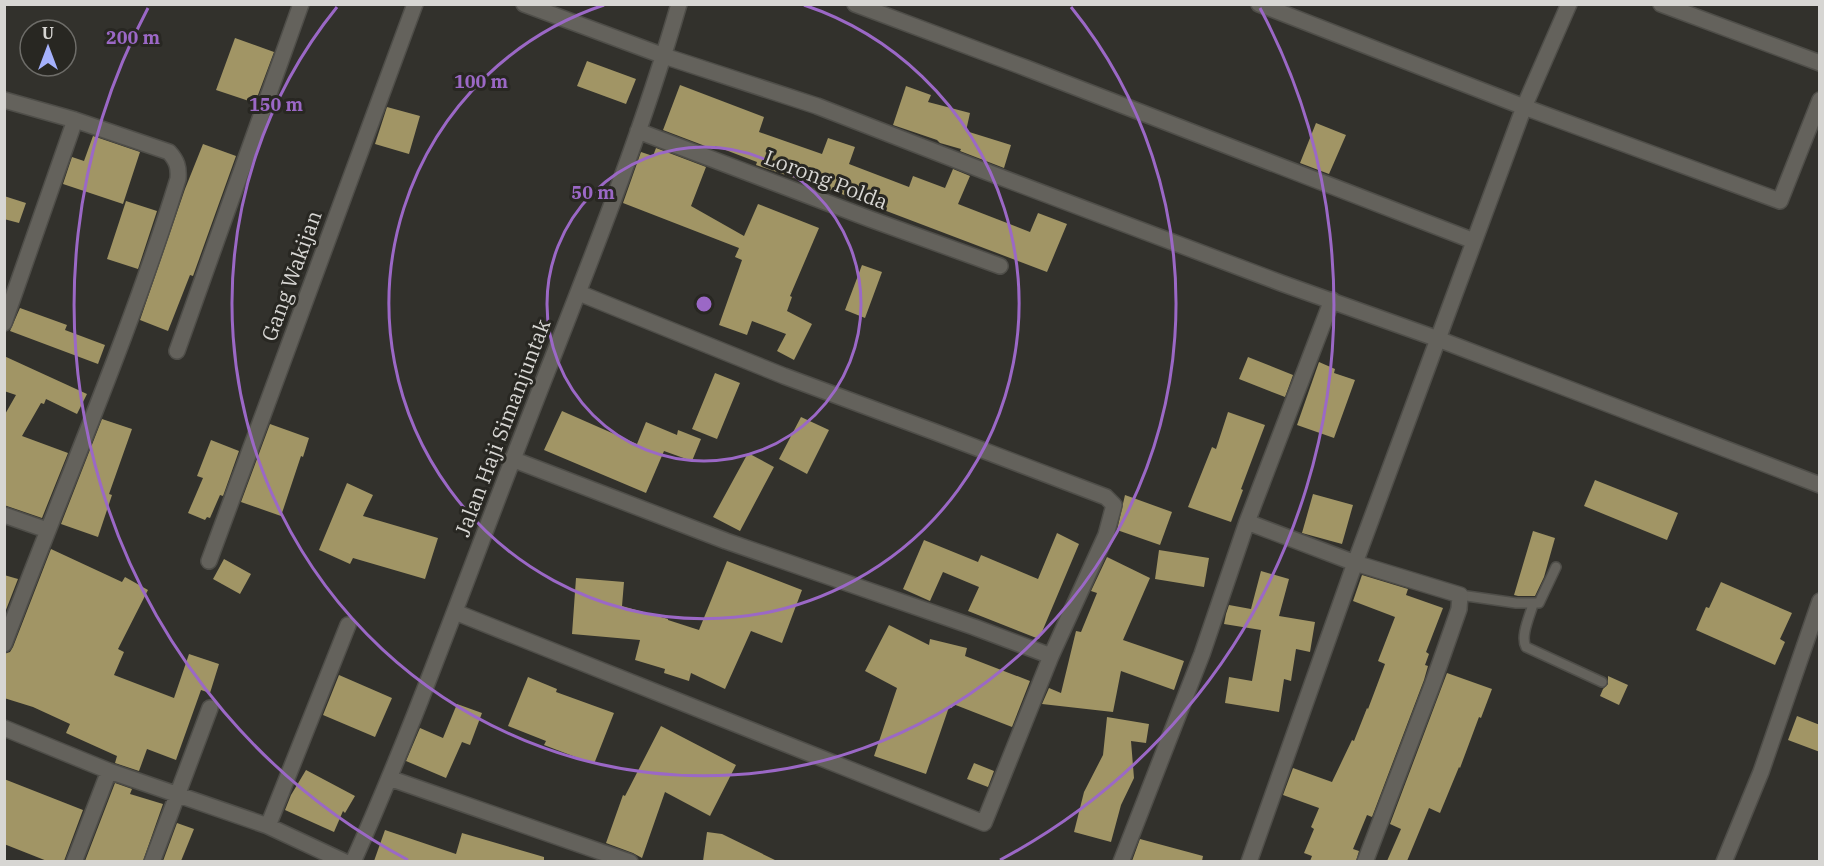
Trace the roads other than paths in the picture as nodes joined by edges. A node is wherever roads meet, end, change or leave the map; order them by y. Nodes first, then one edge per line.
1 (301, 4) edge
2 (415, 4) edge
3 (679, 4) edge
4 (855, 4) edge
5 (1259, 4) edge
6 (1569, 4) edge
7 (1661, 4) edge
8 (528, 5) edge
9 (664, 56) junction
10 (1820, 63) edge
11 (4, 100) edge
12 (1820, 100) edge
13 (1524, 107) junction
14 (75, 120) junction
15 (638, 131) junction
16 (1474, 241) junction
17 (1000, 266) dead end
18 (579, 293) junction
19 (1332, 300) junction
20 (4, 323) edge
21 (1438, 339) junction
22 (177, 351) dead end
23 (512, 459) junction
24 (1820, 485) edge
25 (4, 515) edge
26 (1247, 522) junction
27 (47, 530) junction
28 (209, 561) dead end
29 (1355, 563) junction
30 (1556, 567) dead end
31 (1460, 595) junction
32 (1820, 601) edge
33 (1533, 604) junction
34 (455, 612) junction
35 (348, 625) dead end
36 (4, 644) edge
37 (1051, 657) junction
38 (1602, 682) dead end
39 (210, 708) dead end
40 (4, 728) edge
41 (109, 771) junction
42 (389, 778) junction
43 (177, 795) junction
44 (268, 826) junction
45 (74, 861) edge
46 (152, 861) edge
47 (345, 861) edge
48 (353, 861) edge
49 (630, 861) edge
50 (1121, 861) edge
51 (1249, 861) edge
52 (1365, 861) edge
53 (1724, 861) edge

1 - 22 street
2 - 28 street, Gang Wakijan
3 - 9 street, Jalan Haji Simanjuntak
4 - 16 street
5 - 13 street
6 - 13 street
7 - 10 street
8 - 9 street
9 - 15 street, Jalan Haji Simanjuntak
9 - 19 street
11 - 14 street
12 - 13 street
13 - 16 street
14 - 20 street
14 - 27 street
15 - 17 street, Lorong Polda
15 - 18 street, Jalan Haji Simanjuntak
16 - 21 street
18 - 23 street, Jalan Haji Simanjuntak
18 - 37 street
19 - 21 street
19 - 26 street
21 - 24 street
21 - 29 street
23 - 34 street, Jalan Haji Simanjuntak
23 - 37 street
25 - 27 street
26 - 29 street
26 - 50 street
27 - 36 street
29 - 31 street
29 - 51 street
30 - 33 lane
31 - 33 lane
31 - 52 street
32 - 53 street
33 - 38 lane
34 - 37 street
34 - 42 street, Jalan Haji Simanjuntak
35 - 44 street
39 - 43 street
40 - 41 street
41 - 43 street
41 - 45 street
42 - 48 street, Jalan Haji Simanjuntak
42 - 49 street
43 - 44 street
43 - 46 street
44 - 47 street

